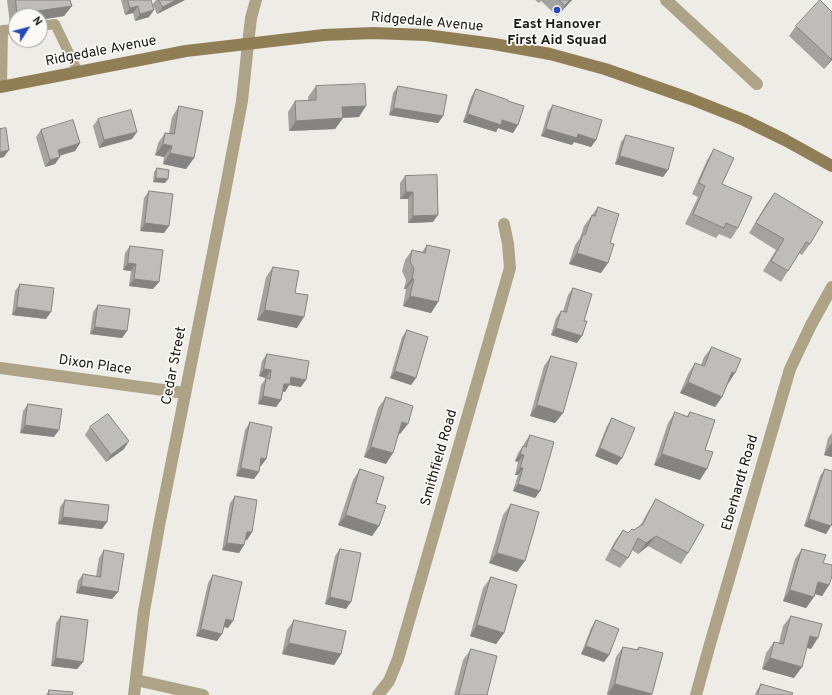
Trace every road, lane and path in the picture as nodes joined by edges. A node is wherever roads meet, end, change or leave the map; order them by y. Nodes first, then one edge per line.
1 (256, 0) edge
2 (666, 0) edge
3 (48, 25) edge
4 (8, 30) edge
5 (248, 44) junction
6 (78, 72) junction
7 (757, 84) dead end
8 (1, 87) edge
9 (832, 166) edge
10 (504, 224) dead end
11 (832, 287) edge
12 (0, 368) edge
13 (185, 394) junction
14 (136, 680) junction
15 (134, 695) edge
16 (203, 695) edge
17 (378, 695) edge
18 (696, 695) edge

1 - 5 street, Cedar Street
2 - 7 street
3 - 6 lane
4 - 8 lane
5 - 6 main road, Ridgedale Avenue
5 - 9 main road, Ridgedale Avenue
5 - 13 street, Cedar Street
6 - 8 main road, Ridgedale Avenue
10 - 17 street, Smithfield Road
11 - 18 street, Eberhardt Road
12 - 13 street, Dixon Place
13 - 14 street, Cedar Street
14 - 15 street, Cedar Street
14 - 16 street

